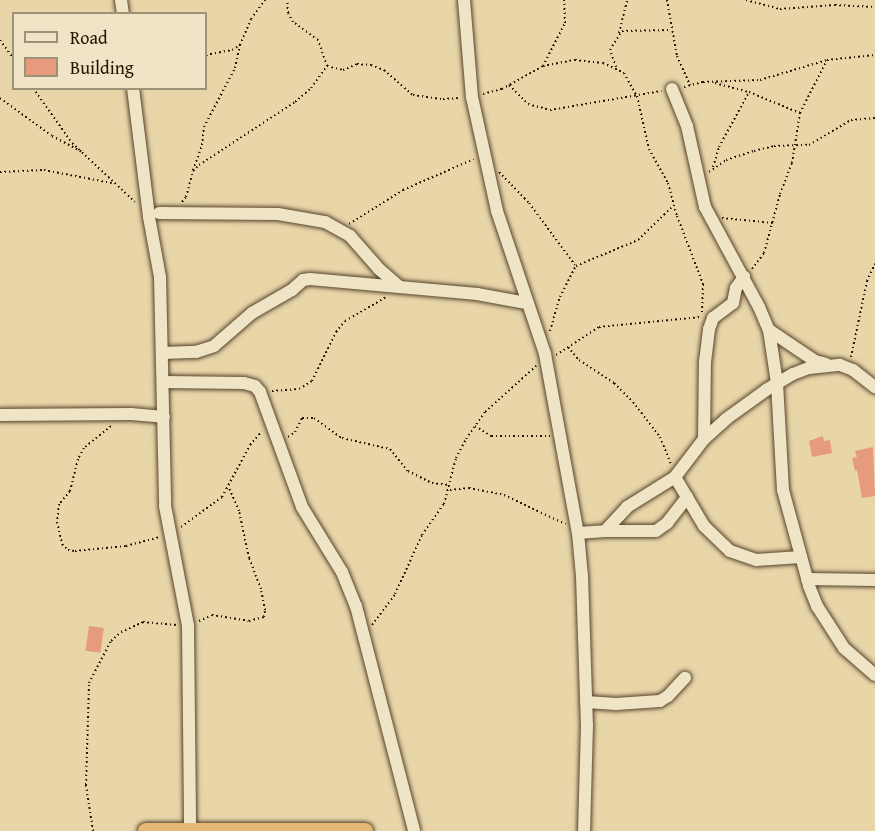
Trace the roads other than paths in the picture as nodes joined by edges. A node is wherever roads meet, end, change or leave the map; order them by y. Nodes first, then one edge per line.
1 (464, 0) edge
2 (672, 89) road end
3 (133, 90) edge
4 (154, 215) junction
5 (744, 277) junction
6 (400, 286) junction
7 (526, 303) junction
8 (769, 330) junction
9 (162, 353) junction
10 (827, 365) junction
11 (164, 382) junction
12 (777, 383) junction
13 (875, 387) edge
14 (0, 415) edge
15 (164, 417) junction
16 (704, 439) junction
17 (675, 477) junction
18 (687, 497) junction
19 (577, 530) junction
20 (605, 531) junction
21 (801, 557) junction
22 (807, 579) junction
23 (875, 580) edge
24 (875, 675) edge
25 (685, 678) dead end
26 (586, 702) junction
27 (195, 830) edge
28 (146, 831) edge
29 (365, 831) edge
30 (414, 831) edge
31 (584, 831) edge

1 - 7 street
2 - 5 street
3 - 4 street
4 - 6 street
4 - 9 street
5 - 8 street
5 - 16 street
6 - 7 street
6 - 9 street
7 - 19 street
8 - 10 street
8 - 12 street
9 - 11 street
10 - 12 street
10 - 13 street
11 - 15 street
11 - 30 street
12 - 16 street
12 - 21 street
14 - 15 street
15 - 27 street
16 - 17 street
17 - 18 street
17 - 20 street
18 - 20 street
18 - 21 street
19 - 20 street
19 - 26 street
21 - 22 street
22 - 23 street
22 - 24 street
25 - 26 street
26 - 31 street
27 - 28 highway
27 - 29 highway

